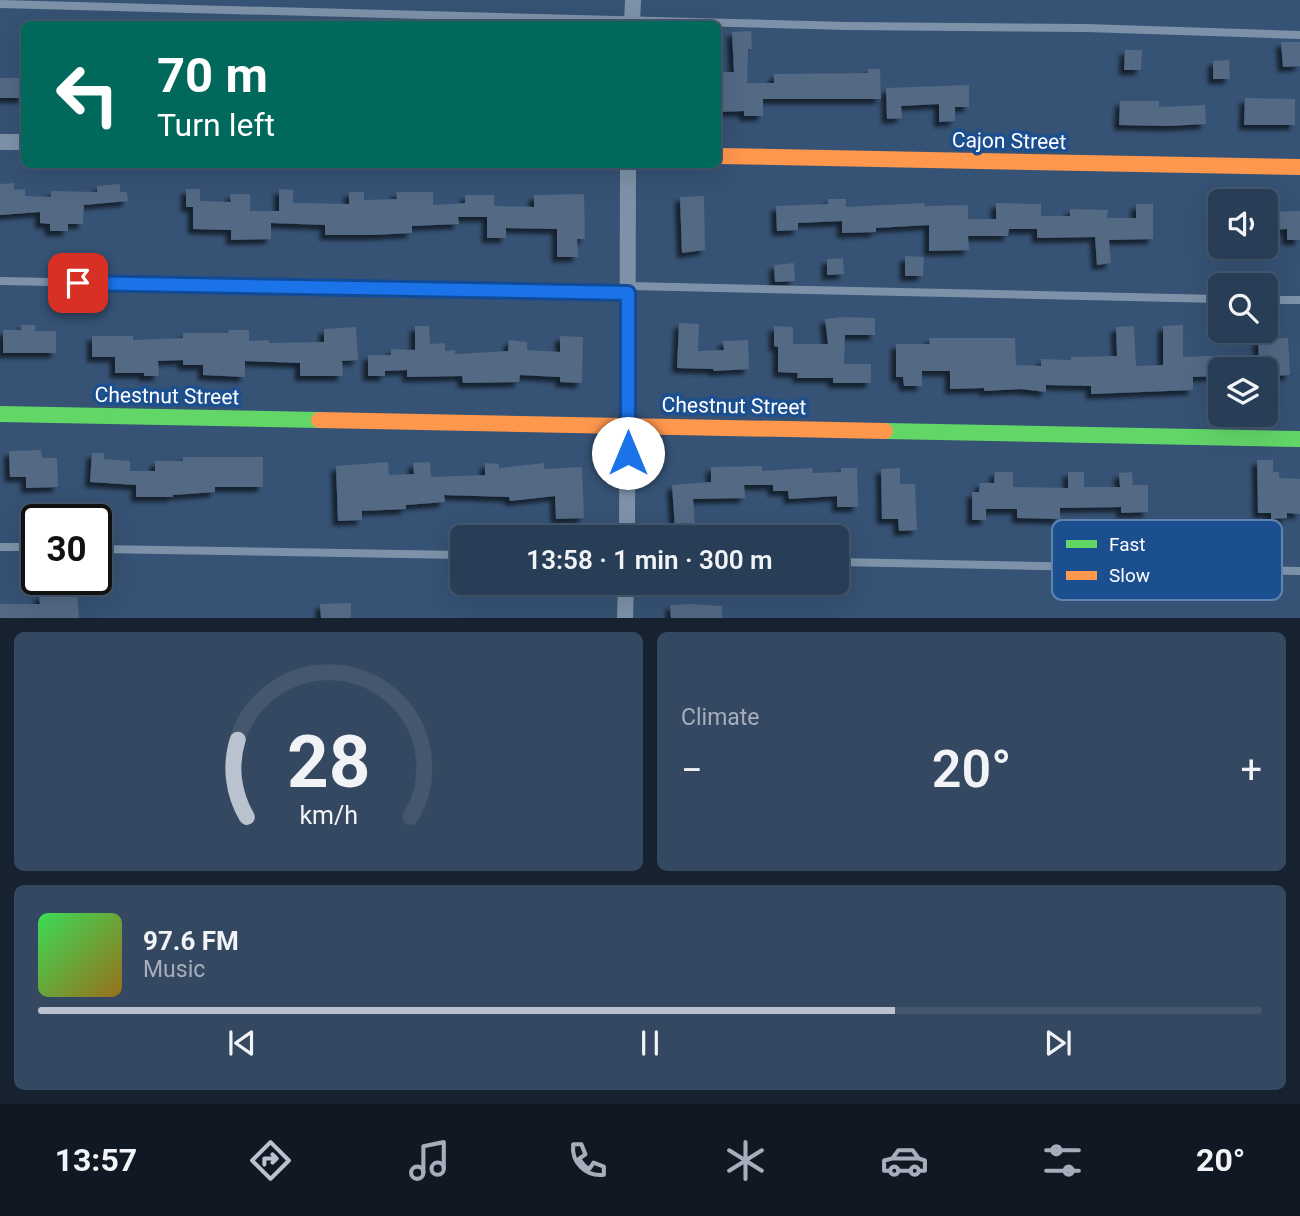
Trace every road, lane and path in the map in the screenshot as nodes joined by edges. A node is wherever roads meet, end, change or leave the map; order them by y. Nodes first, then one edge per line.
1 (633, 0) edge
2 (0, 4) edge
3 (597, 21) edge
4 (632, 21) edge
5 (721, 24) edge
6 (1300, 35) edge
7 (0, 142) edge
8 (21, 142) edge
9 (721, 156) edge
10 (1300, 167) edge
11 (628, 168) edge
12 (0, 281) edge
13 (628, 290) junction
14 (1208, 299) edge
15 (1278, 300) edge
16 (1300, 300) edge
17 (0, 414) edge
18 (628, 425) junction
19 (1300, 439) edge
20 (627, 525) edge
21 (0, 547) edge
22 (21, 547) edge
23 (112, 548) edge
24 (450, 555) edge
25 (849, 562) edge
26 (1052, 566) edge
27 (1282, 571) edge
28 (1300, 571) edge
29 (626, 595) edge
30 (625, 618) edge

1 - 4 street
2 - 3 lane
5 - 6 lane
7 - 8 street
9 - 10 street, Cajon Street
11 - 13 street
12 - 13 lane
13 - 14 lane
13 - 18 street
15 - 16 lane
17 - 18 street, Chestnut Street
18 - 19 street, Chestnut Street
18 - 20 street
21 - 22 lane
23 - 24 lane
25 - 26 lane
27 - 28 lane
29 - 30 street

